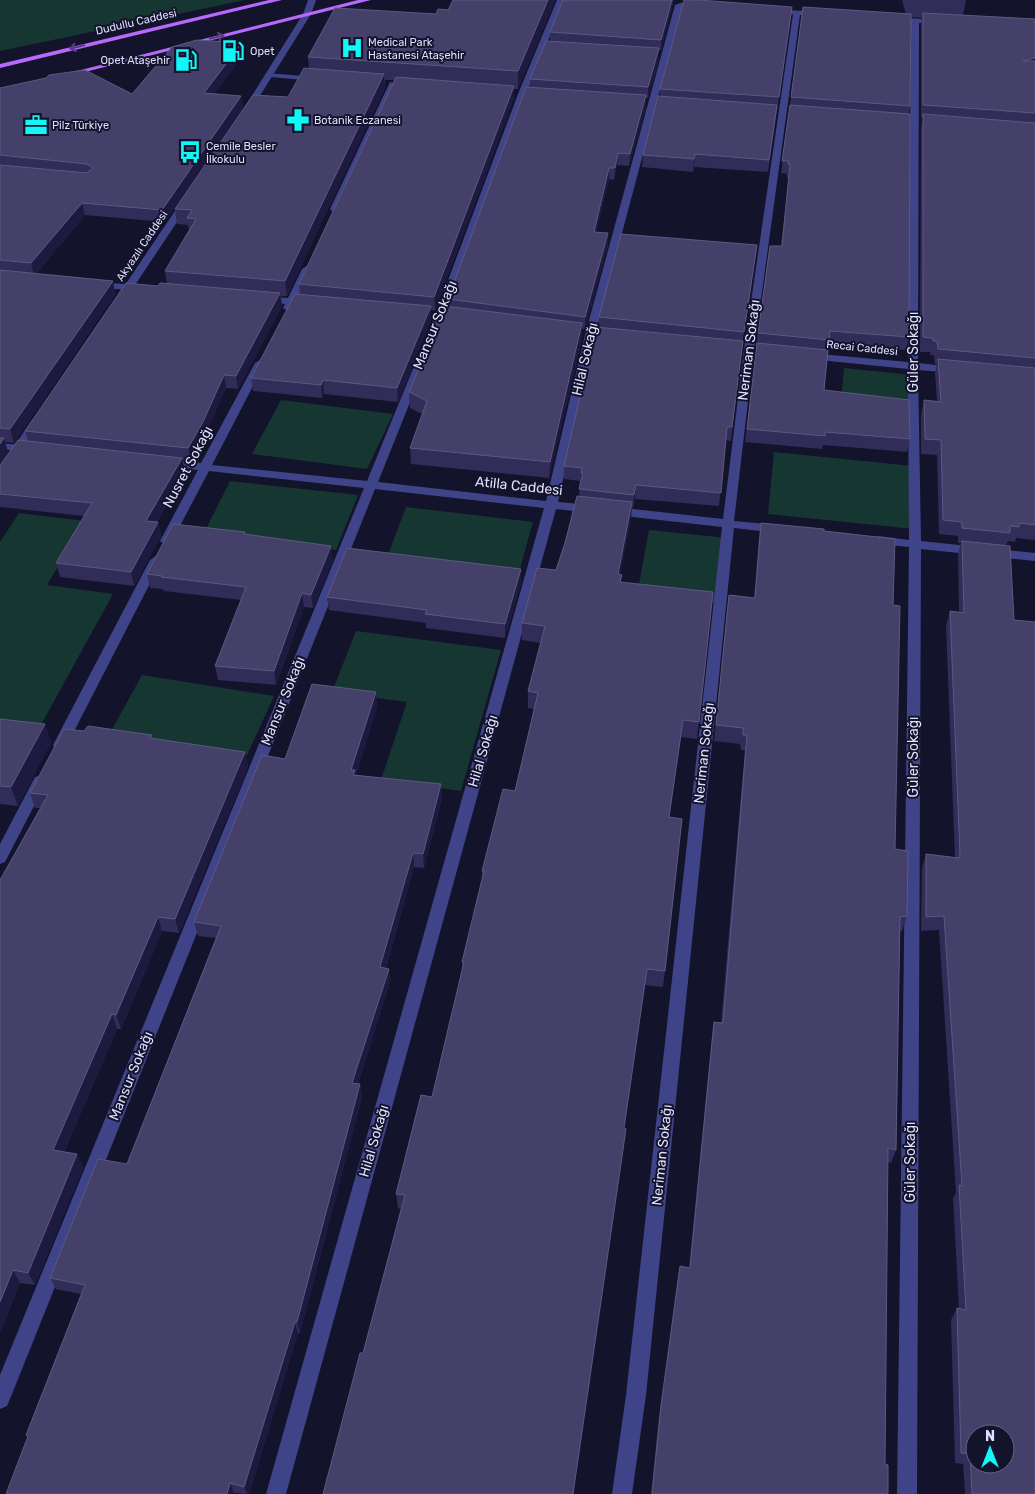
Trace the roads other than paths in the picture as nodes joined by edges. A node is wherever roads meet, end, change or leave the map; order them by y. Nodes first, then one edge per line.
1 (278, 0) edge
2 (312, 0) edge
3 (368, 0) edge
4 (561, 0) edge
5 (709, 7) edge
6 (768, 11) edge
7 (797, 13) junction
8 (306, 14) junction
9 (826, 15) edge
10 (886, 19) edge
11 (915, 21) junction
12 (945, 23) edge
13 (0, 66) edge
14 (270, 75) junction
15 (62, 76) edge
16 (326, 79) edge
17 (392, 84) edge
18 (244, 115) edge
19 (195, 189) edge
20 (330, 220) edge
21 (313, 256) edge
22 (89, 284) edge
23 (129, 287) junction
24 (148, 289) edge
25 (254, 298) edge
26 (292, 301) junction
27 (118, 303) edge
28 (322, 304) edge
29 (283, 319) edge
30 (264, 354) edge
31 (797, 355) edge
32 (912, 366) junction
33 (969, 371) edge
34 (41, 416) edge
35 (0, 446) edge
36 (19, 448) junction
37 (48, 451) edge
38 (156, 462) edge
39 (205, 468) junction
40 (0, 476) edge
41 (370, 485) junction
42 (551, 505) junction
43 (728, 524) junction
44 (787, 530) edge
45 (866, 538) edge
46 (915, 544) junction
47 (1035, 556) edge
48 (55, 754) edge
49 (46, 771) edge
50 (0, 858) edge
51 (0, 1399) edge
52 (276, 1494) edge
53 (622, 1494) edge
54 (907, 1494) edge

1 -> 13 main road, Dudullu Caddesi
2 - 8 street
3 - 8 main road
4 - 41 street, Mansur Sokağı
5 - 42 street, Hilal Sokağı
6 - 7 street
7 - 9 street
7 - 43 street, Neriman Sokağı
8 - 14 street
15 -> 8 main road
10 - 11 street
11 - 12 street
11 - 32 street, Güler Sokağı
14 - 16 street
14 - 18 street
17 - 20 street
19 - 23 street, Akyazılı Caddesi
21 - 26 street
22 - 23 street
23 - 24 street
23 - 27 street, Akyazılı Caddesi
25 - 26 street
26 - 28 street
26 - 29 street
30 - 39 street, Nusret Sokağı
31 - 32 street, Recai Caddesi
32 - 33 street, Recai Caddesi
32 - 46 street, Güler Sokağı
34 - 36 street
35 - 36 street
36 - 37 street
36 - 40 street
38 - 39 street, Atilla Caddesi
39 - 41 street, Atilla Caddesi
39 - 48 street, Nusret Sokağı
41 - 42 street, Atilla Caddesi
41 - 51 street, Mansur Sokağı
42 - 43 street, Atilla Caddesi
42 - 52 street, Hilal Sokağı
43 - 44 street, Atilla Caddesi
43 - 53 street, Neriman Sokağı
45 - 46 street
46 - 47 street
46 - 54 street, Güler Sokağı
49 - 50 street

